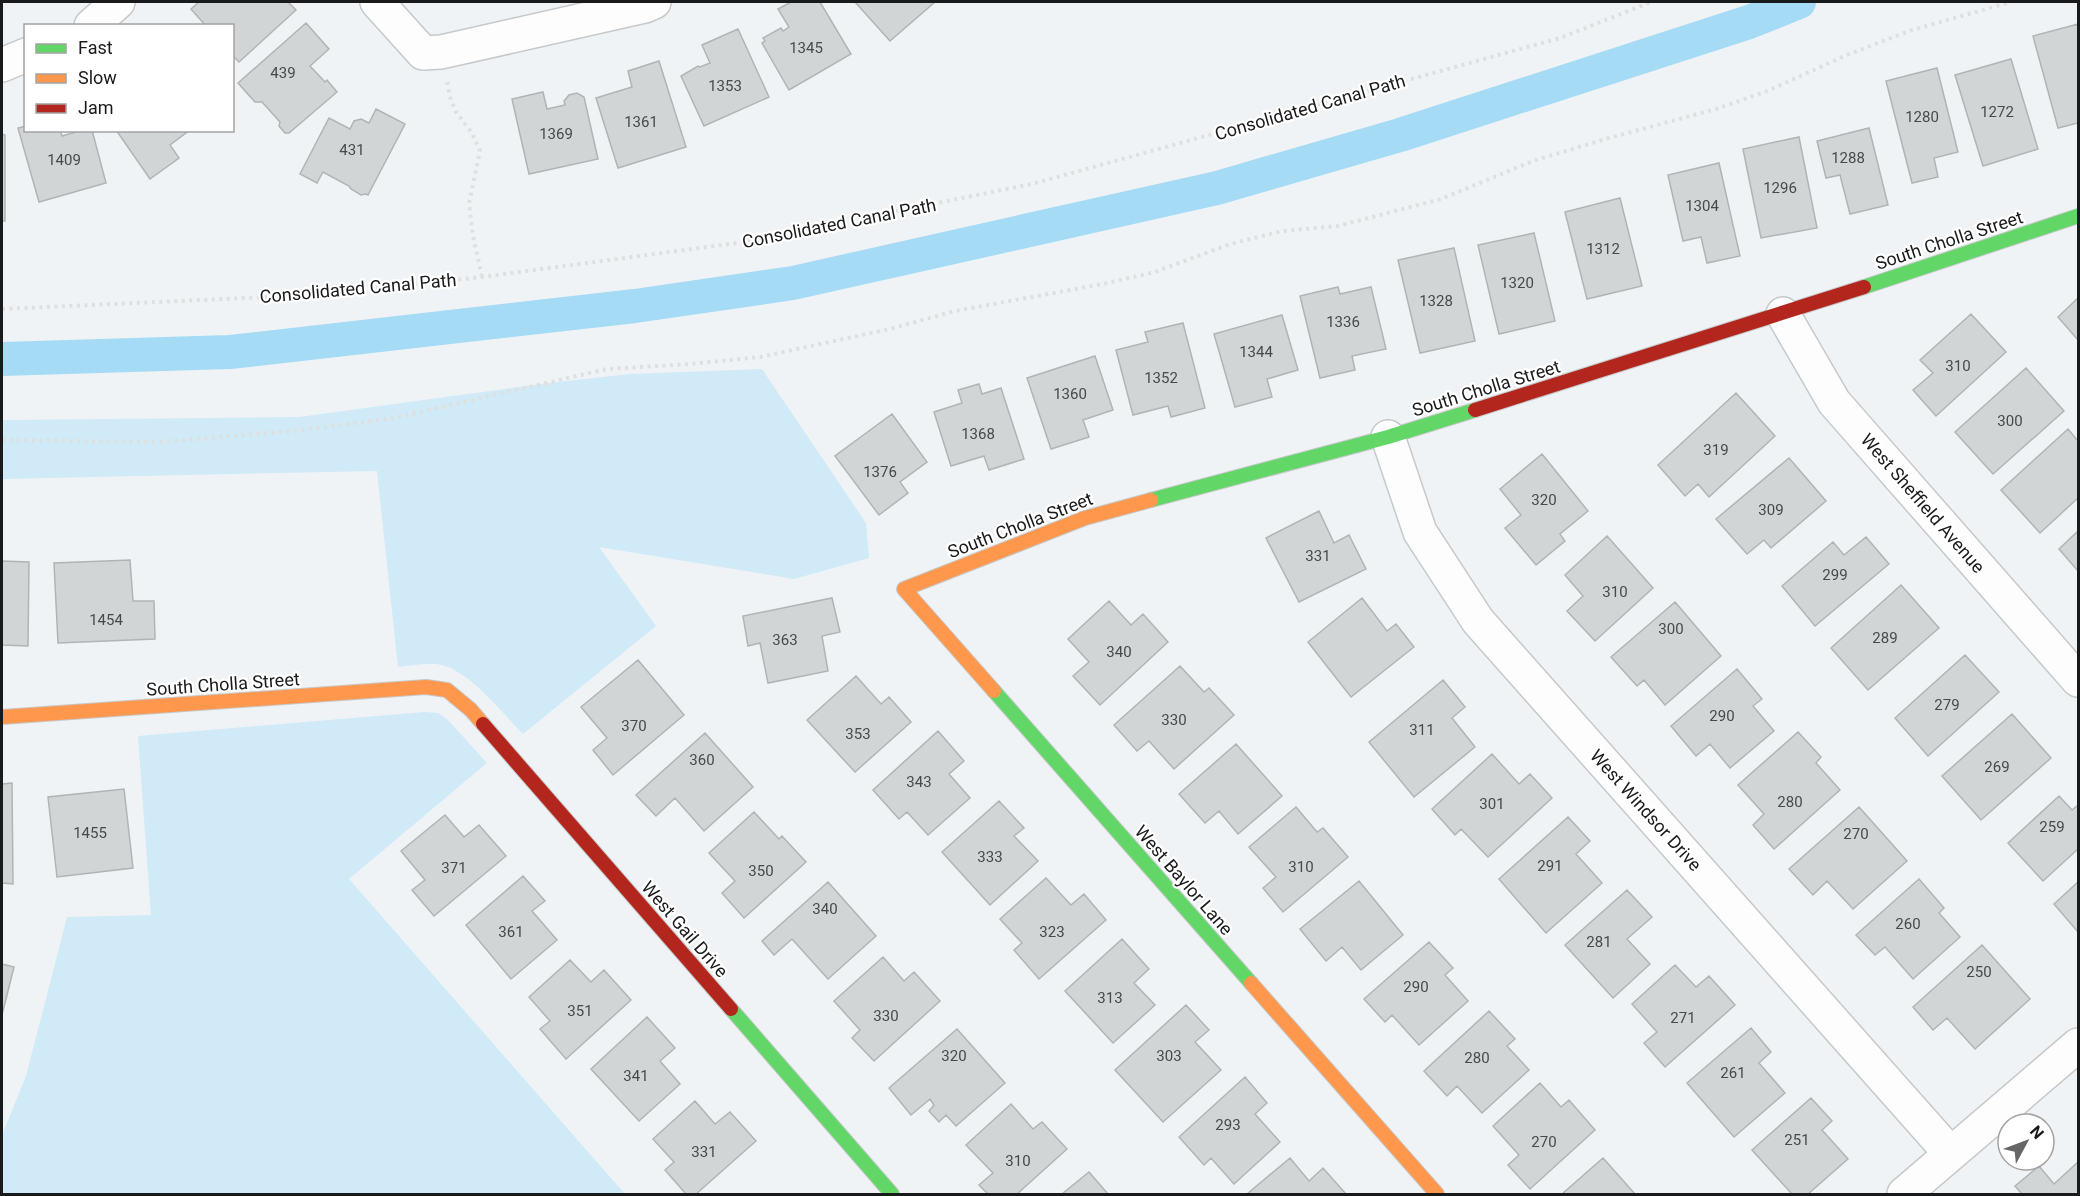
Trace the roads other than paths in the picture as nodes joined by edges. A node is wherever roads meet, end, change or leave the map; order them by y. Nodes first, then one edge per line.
1 (118, 2) edge
2 (377, 2) edge
3 (654, 2) edge
4 (92, 24) edge
5 (24, 56) edge
6 (2, 65) edge
7 (2079, 216) edge
8 (1783, 314) junction
9 (1388, 437) junction
10 (904, 589) joint
11 (2079, 680) edge
12 (447, 690) joint
13 (2, 717) edge
14 (2079, 1045) edge
15 (1950, 1153) junction
16 (892, 1194) edge
17 (1437, 1194) edge
18 (1904, 1194) edge

1 - 4 street
2 - 3 street
5 - 6 street
7 - 8 street, South Cholla Street
8 - 9 street, South Cholla Street
8 - 11 street, West Sheffield Avenue
9 - 10 street, South Cholla Street
9 - 15 street, West Windsor Drive
10 - 17 street, West Baylor Lane
12 - 13 street, South Cholla Street
12 - 16 street, West Gail Drive
14 - 15 street
15 - 18 street

